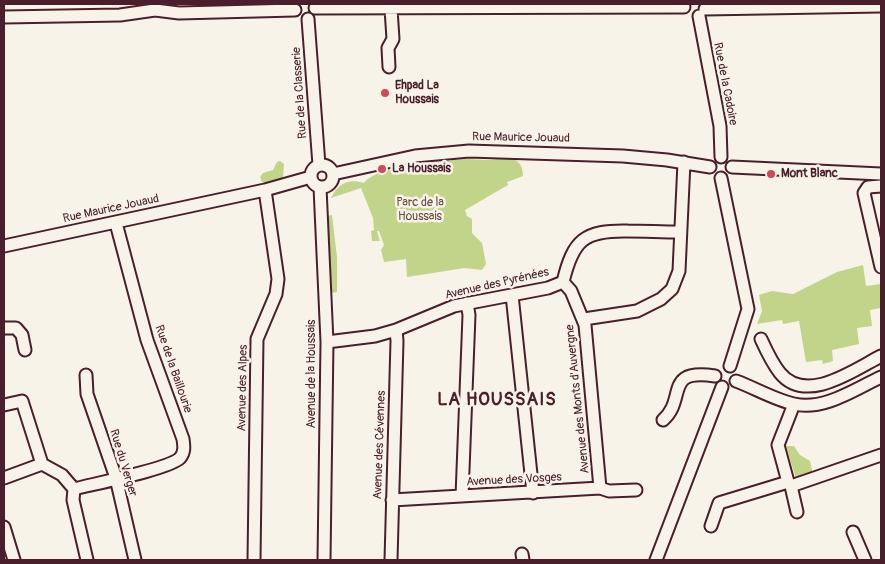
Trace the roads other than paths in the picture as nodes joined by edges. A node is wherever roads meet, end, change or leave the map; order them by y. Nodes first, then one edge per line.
1 (866, 5) edge
2 (315, 6) edge
3 (460, 6) edge
4 (536, 6) edge
5 (684, 6) edge
6 (815, 6) edge
7 (881, 6) edge
8 (296, 7) edge
9 (391, 10) junction
10 (702, 10) edge
11 (4, 17) edge
12 (308, 19) junction
13 (389, 67) dead end
14 (721, 156) junction
15 (684, 162) junction
16 (320, 165) junction
17 (710, 166) junction
18 (732, 166) junction
19 (334, 174) junction
20 (881, 174) edge
21 (311, 177) junction
22 (721, 178) junction
23 (881, 186) edge
24 (320, 187) junction
25 (265, 190) junction
26 (116, 223) junction
27 (679, 232) junction
28 (4, 246) edge
29 (881, 267) edge
30 (563, 282) junction
31 (512, 295) junction
32 (467, 303) junction
33 (584, 319) junction
34 (4, 328) edge
35 (396, 330) junction
36 (761, 339) dead end
37 (327, 342) junction
38 (25, 350) dead end
39 (881, 356) edge
40 (730, 366) junction
41 (86, 375) dead end
42 (715, 376) junction
43 (881, 376) edge
44 (736, 381) junction
45 (722, 387) junction
46 (794, 404) junction
47 (4, 405) edge
48 (663, 420) dead end
49 (881, 455) edge
50 (42, 464) junction
51 (4, 478) edge
52 (116, 478) junction
53 (790, 484) junction
54 (600, 488) junction
55 (74, 489) junction
56 (636, 490) dead end
57 (533, 493) junction
58 (462, 496) junction
59 (392, 500) junction
60 (797, 512) dead end
61 (710, 526) dead end
62 (4, 527) edge
63 (853, 532) dead end
64 (14, 560) edge
65 (87, 560) edge
66 (135, 560) edge
67 (254, 560) edge
68 (324, 560) edge
69 (392, 560) edge
70 (656, 560) edge
71 (864, 560) edge

1 - 6 street
1 - 7 street
2 - 9 street
2 - 12 street
3 - 4 street
3 - 9 street
4 - 5 street
5 - 10 street
6 - 10 street
8 - 11 street
8 - 12 street
9 - 13 street
10 - 14 street, Rue de la Cadoire
12 - 16 street, Rue de la Classerie
14 - 17 street
14 - 18 street
15 - 17 street, Rue Maurice Jouaud
15 - 19 street, Rue Maurice Jouaud
15 - 27 street
16 - 19 street
16 - 21 street
17 - 22 street
18 - 20 street
18 - 22 street
19 - 24 street
21 - 24 street
21 - 25 street, Rue Maurice Jouaud
22 - 40 street
23 - 29 street
24 - 37 street, Avenue de la Houssais
25 - 26 street, Rue Maurice Jouaud
25 - 67 street, Avenue des Alpes
26 - 28 street, Rue Maurice Jouaud
26 - 52 street, Rue de la Baillourie
27 - 30 street, Avenue des Pyrénées
27 - 33 street
30 - 31 street, Avenue des Pyrénées
30 - 33 street, Avenue des Monts d'Auvergne
31 - 32 street, Avenue des Pyrénées
31 - 57 street
32 - 35 street, Avenue des Pyrénées
32 - 58 street
33 - 54 street, Avenue des Monts d'Auvergne
34 - 38 street
35 - 37 street, Avenue des Pyrénées
35 - 59 street, Avenue des Cévennes
36 - 39 street
37 - 68 street, Avenue de la Houssais
40 - 42 street
40 - 44 street
41 - 52 street, Rue du Verger
42 - 45 street
42 - 48 street
43 - 46 street
44 - 45 street
44 - 46 street
45 - 70 street
46 - 53 street
47 - 50 street
49 - 53 street
50 - 51 street
50 - 55 street
52 - 55 street
52 - 66 street, Rue du Verger
53 - 60 street
53 - 61 street
54 - 56 street, Avenue des Vosges
54 - 57 street, Avenue des Vosges
55 - 65 street
57 - 58 street, Avenue des Vosges
58 - 59 street, Avenue des Vosges
59 - 69 street, Avenue des Cévennes
62 - 64 street
63 - 71 street

